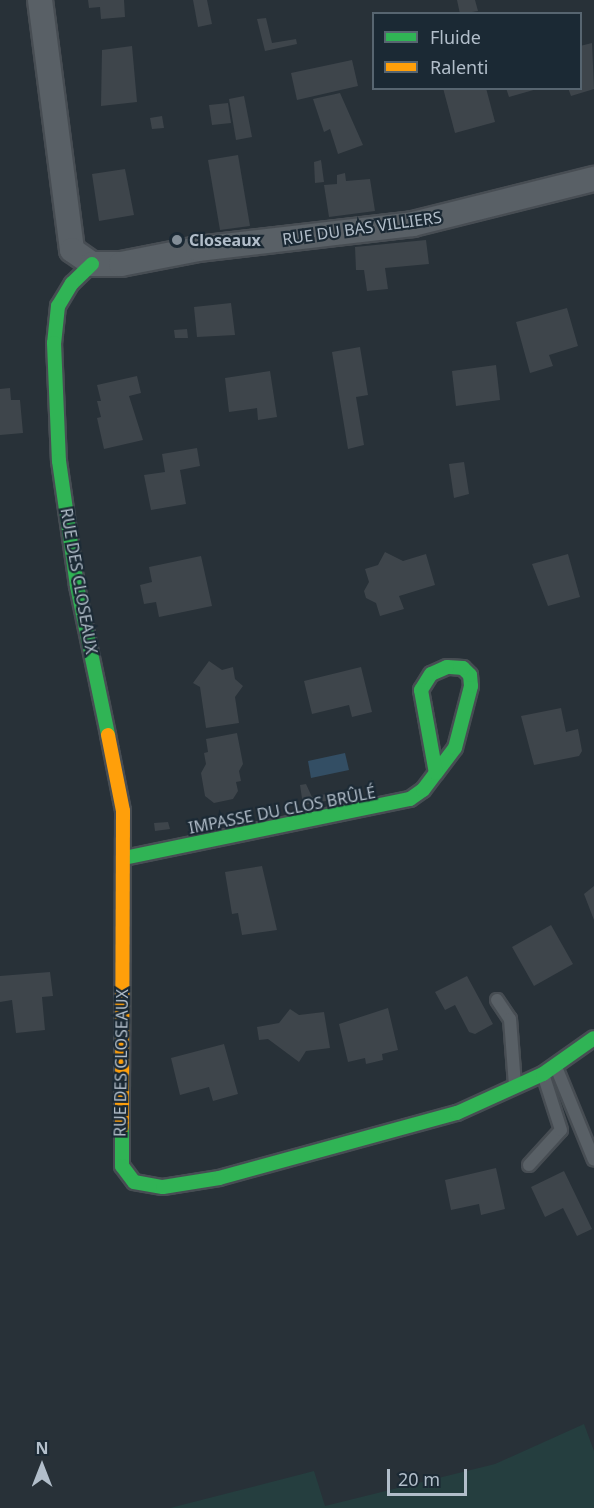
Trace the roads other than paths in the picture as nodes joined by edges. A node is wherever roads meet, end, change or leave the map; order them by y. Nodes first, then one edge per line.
1 (40, 0) edge
2 (594, 179) edge
3 (92, 264) junction
4 (436, 773) junction
5 (124, 858) junction
6 (497, 1000) dead end
7 (594, 1038) edge
8 (555, 1066) junction
9 (543, 1074) junction
10 (516, 1086) junction
11 (594, 1160) edge
12 (529, 1165) dead end

1 - 3 street
2 - 3 street, RUE DU BAS VILLIERS
3 - 5 street, RUE DES CLOSEAUX
4 - 4 street, IMPASSE DU CLOS BRÛLÉ
4 - 5 street, IMPASSE DU CLOS BRÛLÉ
5 - 10 street, RUE DES CLOSEAUX
6 - 10 lane
7 - 8 street
8 - 9 street
8 - 11 lane
9 - 10 street
9 - 12 lane

